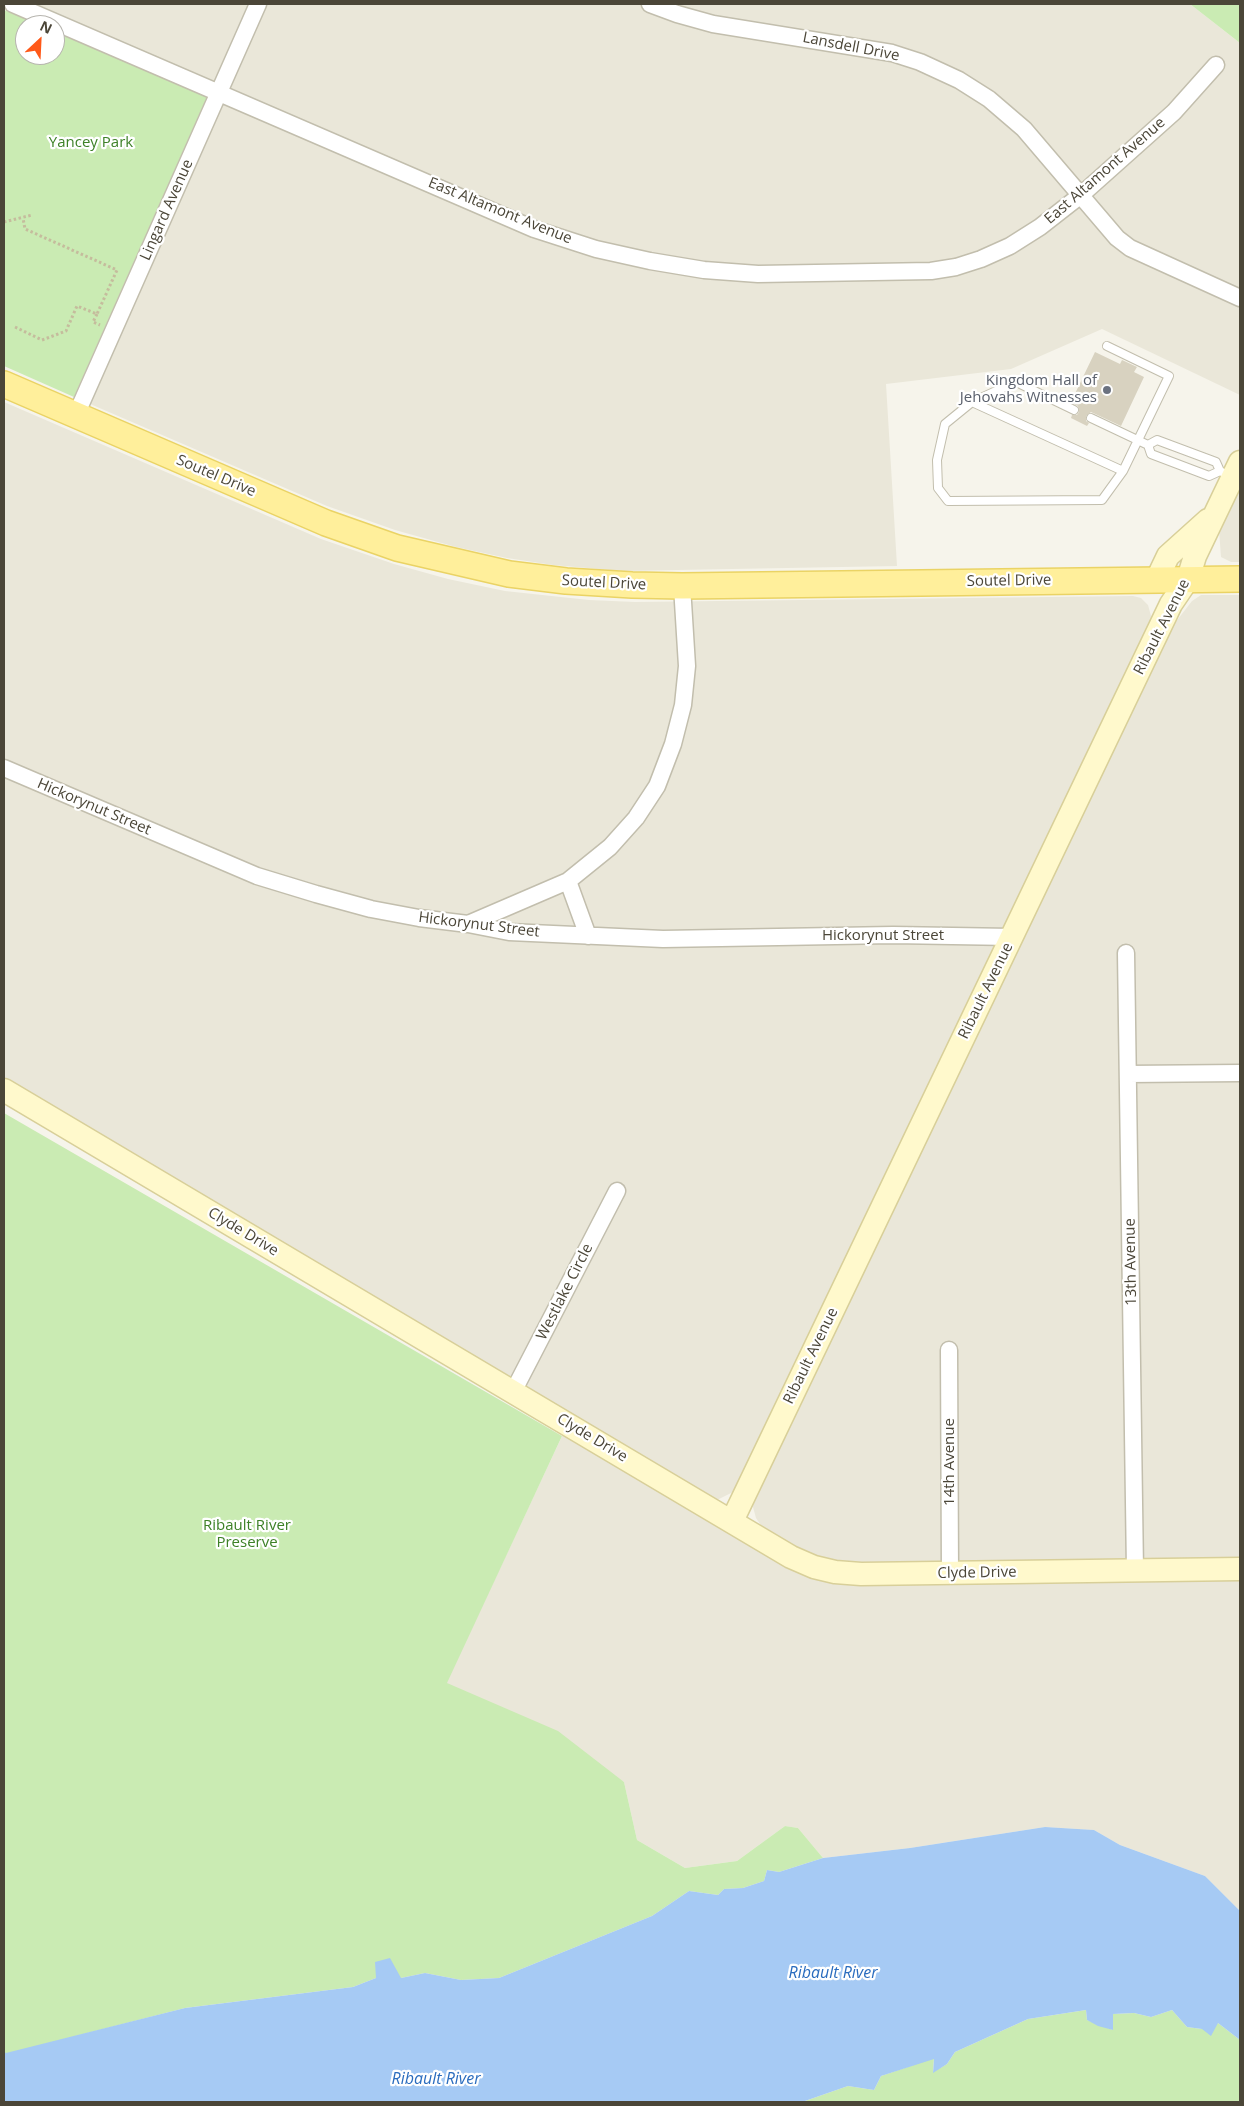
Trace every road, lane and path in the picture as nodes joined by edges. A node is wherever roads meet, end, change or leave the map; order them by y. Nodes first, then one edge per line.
1 (13, 4) edge
2 (258, 4) edge
3 (650, 4) edge
4 (1216, 65) dead end
5 (219, 92) junction
6 (1081, 195) junction
7 (32, 215) dead end
8 (23, 218) junction
9 (4, 222) edge
10 (1240, 298) edge
11 (15, 327) dead end
12 (1107, 346) dead end
13 (4, 384) edge
14 (972, 402) junction
15 (1074, 410) dead end
16 (76, 415) junction
17 (1091, 418) dead end
18 (1138, 441) junction
19 (1148, 445) junction
20 (1231, 470) edge
21 (1123, 471) junction
22 (1216, 512) junction
23 (1157, 579) junction
24 (1188, 579) junction
25 (1240, 579) edge
26 (682, 586) junction
27 (4, 768) edge
28 (568, 880) junction
29 (468, 924) junction
30 (588, 936) junction
31 (1012, 937) junction
32 (1126, 952) dead end
33 (1128, 1074) junction
34 (1240, 1074) edge
35 (4, 1090) edge
36 (617, 1191) dead end
37 (949, 1350) dead end
38 (513, 1392) junction
39 (732, 1521) junction
40 (1240, 1569) edge
41 (1135, 1571) junction
42 (950, 1574) junction

1 - 5 street, East Altamont Avenue
2 - 5 street, Lingard Avenue
3 - 6 street, Lansdell Drive
4 - 6 street, East Altamont Avenue
5 - 6 street, East Altamont Avenue
5 - 16 street, Lingard Avenue
6 - 10 street, Lansdell Drive
7 - 8 path
8 - 9 path
8 - 11 path
12 - 18 lane
13 - 16 main road, Soutel Drive
14 - 15 lane
14 - 21 lane
14 - 21 lane
16 - 26 main road, Soutel Drive
17 - 18 lane
18 - 19 lane
18 - 21 lane
19 - 20 lane
19 - 20 lane
20 - 22 street, Ribault Avenue
22 - 23 street
22 - 24 street, Ribault Avenue
23 - 24 main road, Soutel Drive
23 - 26 main road, Soutel Drive
24 - 25 main road, Soutel Drive
24 - 31 street, Ribault Avenue
26 - 28 street
27 - 29 street, Hickorynut Street
28 - 29 street
28 - 30 street
29 - 30 street, Hickorynut Street
30 - 31 street, Hickorynut Street
31 - 39 street, Ribault Avenue
32 - 33 street, 13th Avenue
33 - 34 street
33 - 41 street, 13th Avenue
35 - 38 street, Clyde Drive
36 - 38 street, Westlake Circle
37 - 42 street, 14th Avenue
38 - 39 street, Clyde Drive
39 - 42 street, Clyde Drive
40 - 41 street, Clyde Drive
41 - 42 street, Clyde Drive

